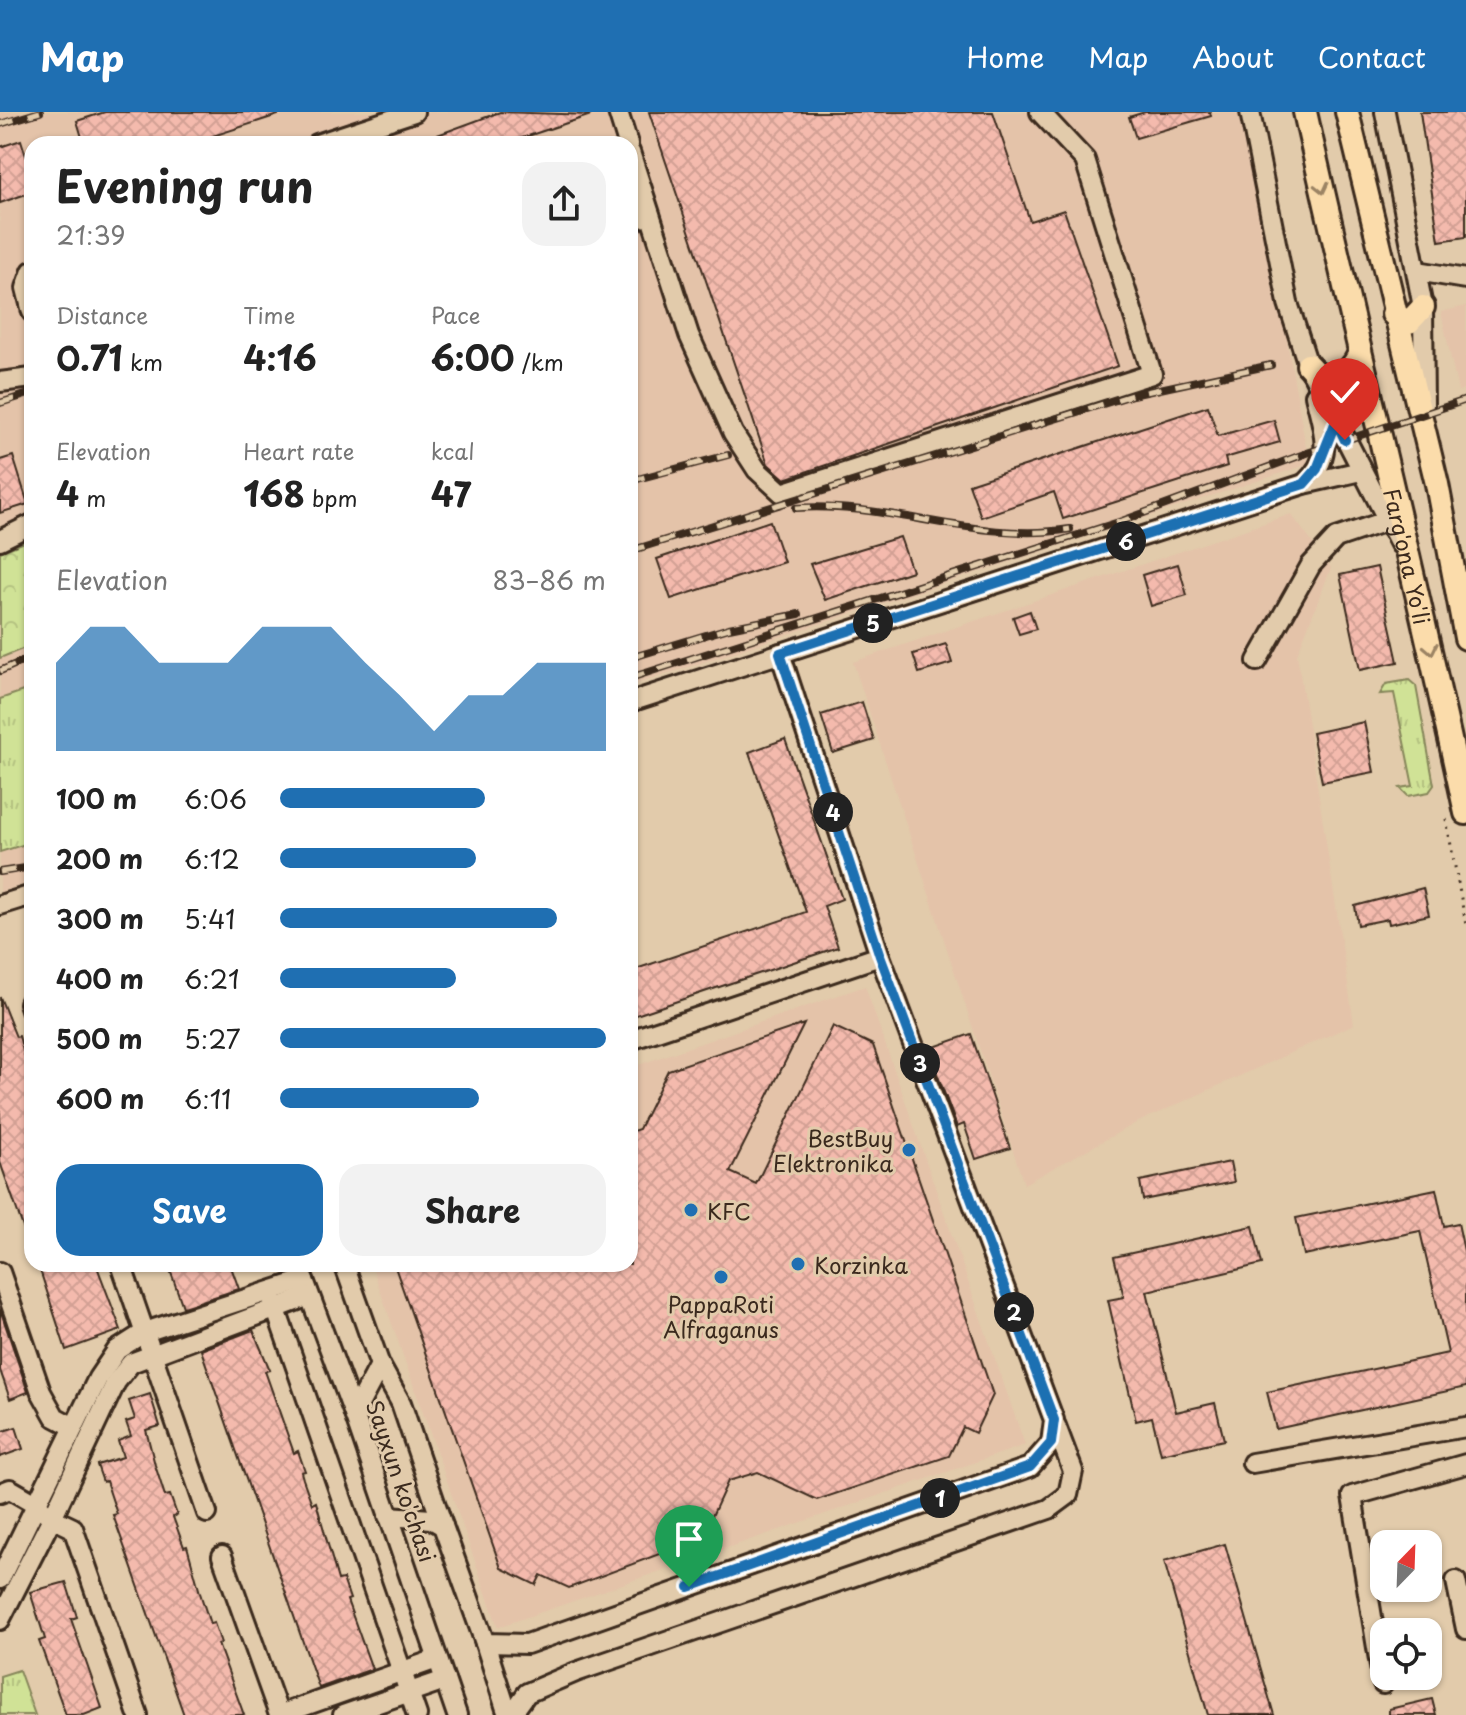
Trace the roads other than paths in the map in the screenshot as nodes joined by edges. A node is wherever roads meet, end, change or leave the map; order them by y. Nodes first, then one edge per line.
1 (414, 112) edge
2 (618, 112) edge
3 (1040, 112) edge
4 (1250, 112) edge
5 (1305, 112) edge
6 (1347, 112) edge
7 (1385, 112) edge
8 (341, 136) edge
9 (626, 136) edge
10 (638, 177) edge
11 (650, 215) junction
12 (638, 219) edge
13 (1417, 271) junction
14 (1466, 279) edge
15 (1423, 307) junction
16 (1393, 314) junction
17 (1359, 355) junction
18 (1308, 365) junction
19 (24, 379) edge
20 (0, 382) edge
21 (1336, 421) junction
22 (1424, 433) junction
23 (1327, 446) junction
24 (1361, 471) junction
25 (1304, 484) junction
26 (1394, 518) junction
27 (24, 528) edge
28 (0, 540) edge
29 (1466, 638) edge
30 (780, 653) junction
31 (1257, 661) dead end
32 (638, 699) edge
33 (1466, 813) edge
34 (24, 898) edge
35 (0, 905) edge
36 (880, 956) junction
37 (638, 1037) edge
38 (0, 1272) edge
39 (124, 1272) edge
40 (347, 1272) edge
41 (304, 1280) edge
42 (273, 1300) junction
43 (145, 1332) junction
44 (153, 1354) junction
45 (380, 1365) junction
46 (354, 1414) junction
47 (1054, 1420) junction
48 (74, 1427) junction
49 (1466, 1427) edge
50 (1252, 1463) dead end
51 (1466, 1464) edge
52 (0, 1493) edge
53 (36, 1504) junction
54 (207, 1513) dead end
55 (388, 1516) junction
56 (52, 1518) junction
57 (443, 1526) junction
58 (222, 1556) dead end
59 (0, 1579) edge
60 (1456, 1581) dead end
61 (1372, 1618) edge
62 (0, 1620) edge
63 (1466, 1629) edge
64 (485, 1643) junction
65 (437, 1659) junction
66 (401, 1672) junction
67 (445, 1680) junction
68 (409, 1692) junction
69 (138, 1715) edge
70 (343, 1715) edge
71 (417, 1715) edge
72 (457, 1715) edge
73 (510, 1715) edge

1 - 8 street
2 - 9 street
3 - 11 street
4 - 18 street
5 -> 17 main road, Farg'ona Yo'li
6 - 16 main road, Farg'ona Yo'li
7 - 13 street
10 - 11 street
11 - 12 street
13 - 14 street
13 - 15 street
15 - 16 main road
15 - 22 street
16 - 22 main road, Farg'ona Yo'li
17 - 18 main road
17 - 21 street
17 - 26 main road, Farg'ona Yo'li
18 - 21 street
18 - 23 street
19 - 20 street
21 - 23 street
21 - 24 street
22 - 29 main road, Farg'ona Yo'li
23 - 25 street
24 - 25 street
24 - 26 street
25 - 30 street
26 - 31 street
26 -> 33 main road, Farg'ona Yo'li
27 - 28 street
30 - 32 street
30 - 36 street
34 - 35 street
36 - 37 street
36 - 47 street
38 - 48 street
39 - 43 street
40 - 45 street
41 - 42 street
41 - 46 street, Sayxun ko'chasi
42 - 43 street
42 - 44 street
42 - 66 street
43 - 44 street
43 - 48 street
44 - 54 street
44 - 56 street
45 - 46 street
45 - 57 street
46 - 55 street, Sayxun ko'chasi
47 - 64 street
47 - 73 street
48 - 53 street
49 - 50 street
51 - 61 street
52 - 53 street
53 - 56 street
53 - 59 street
55 - 57 street
55 - 65 street, Sayxun ko'chasi
56 - 62 street
56 - 69 street
57 - 64 street
58 - 66 street
60 - 63 street
64 - 73 street
65 - 66 street
65 - 67 street, Sayxun ko'chasi
66 - 68 street
67 - 68 street
67 - 72 street, Sayxun ko'chasi
68 - 70 street
68 - 71 street

